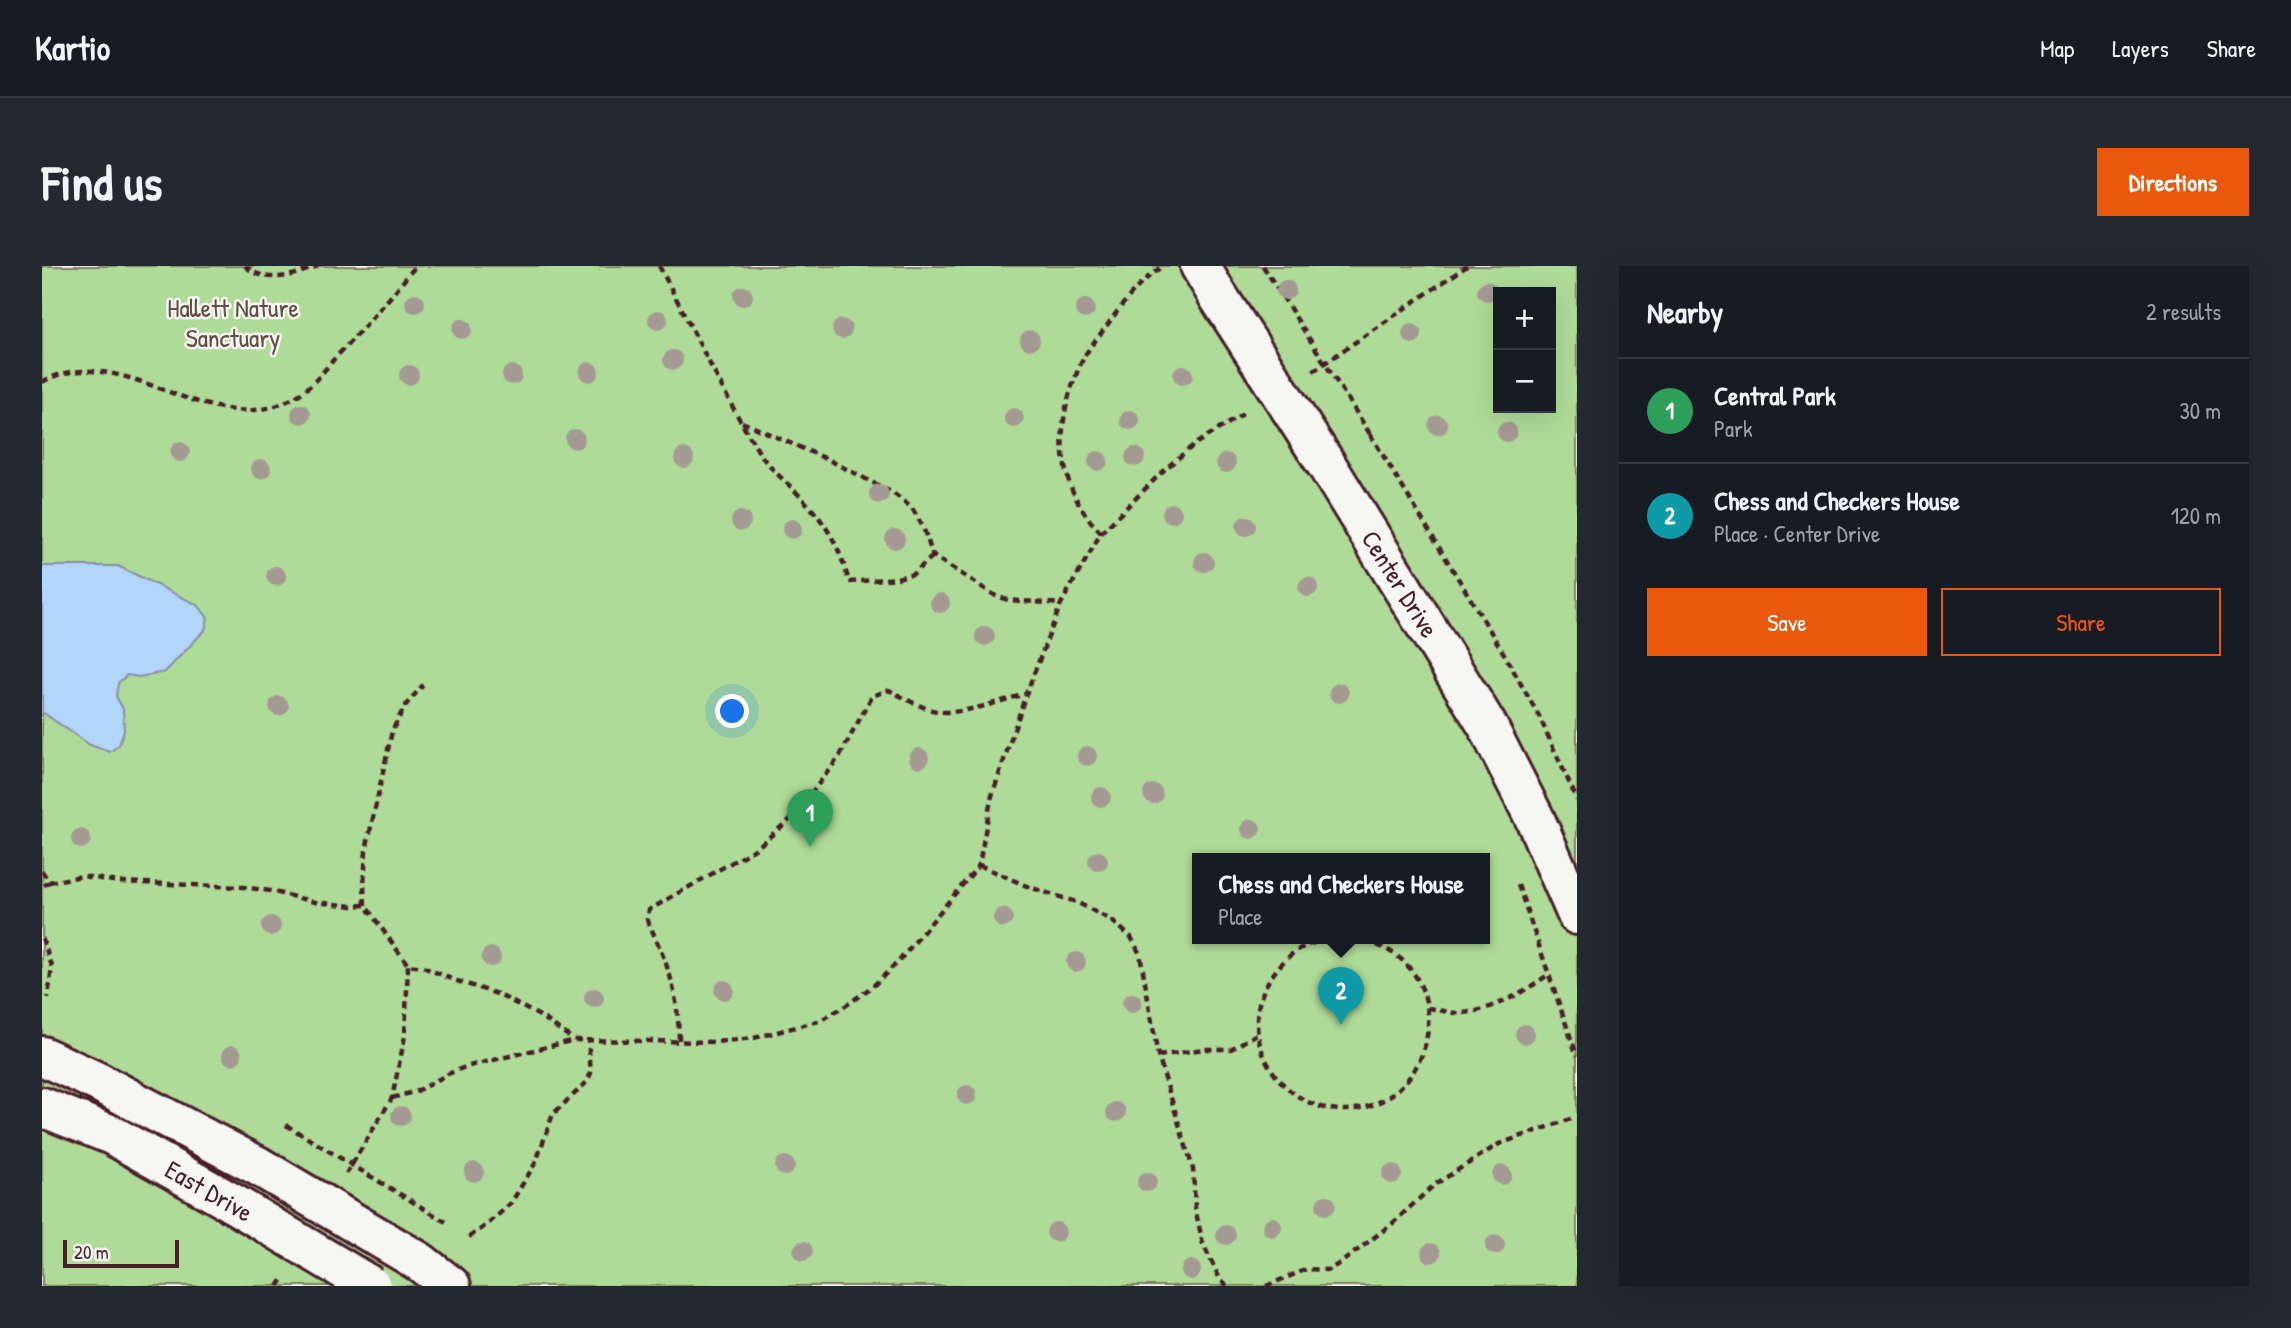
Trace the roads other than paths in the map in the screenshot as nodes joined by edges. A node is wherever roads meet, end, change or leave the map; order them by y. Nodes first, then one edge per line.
1 (1209, 281) edge
2 (1577, 915) edge
3 (42, 1056) edge
4 (42, 1107) edge
5 (371, 1286) edge
6 (452, 1286) edge

1 - 2 street, Center Drive, bridge
3 - 6 street, bridge
4 - 5 street, East Drive, bridge

